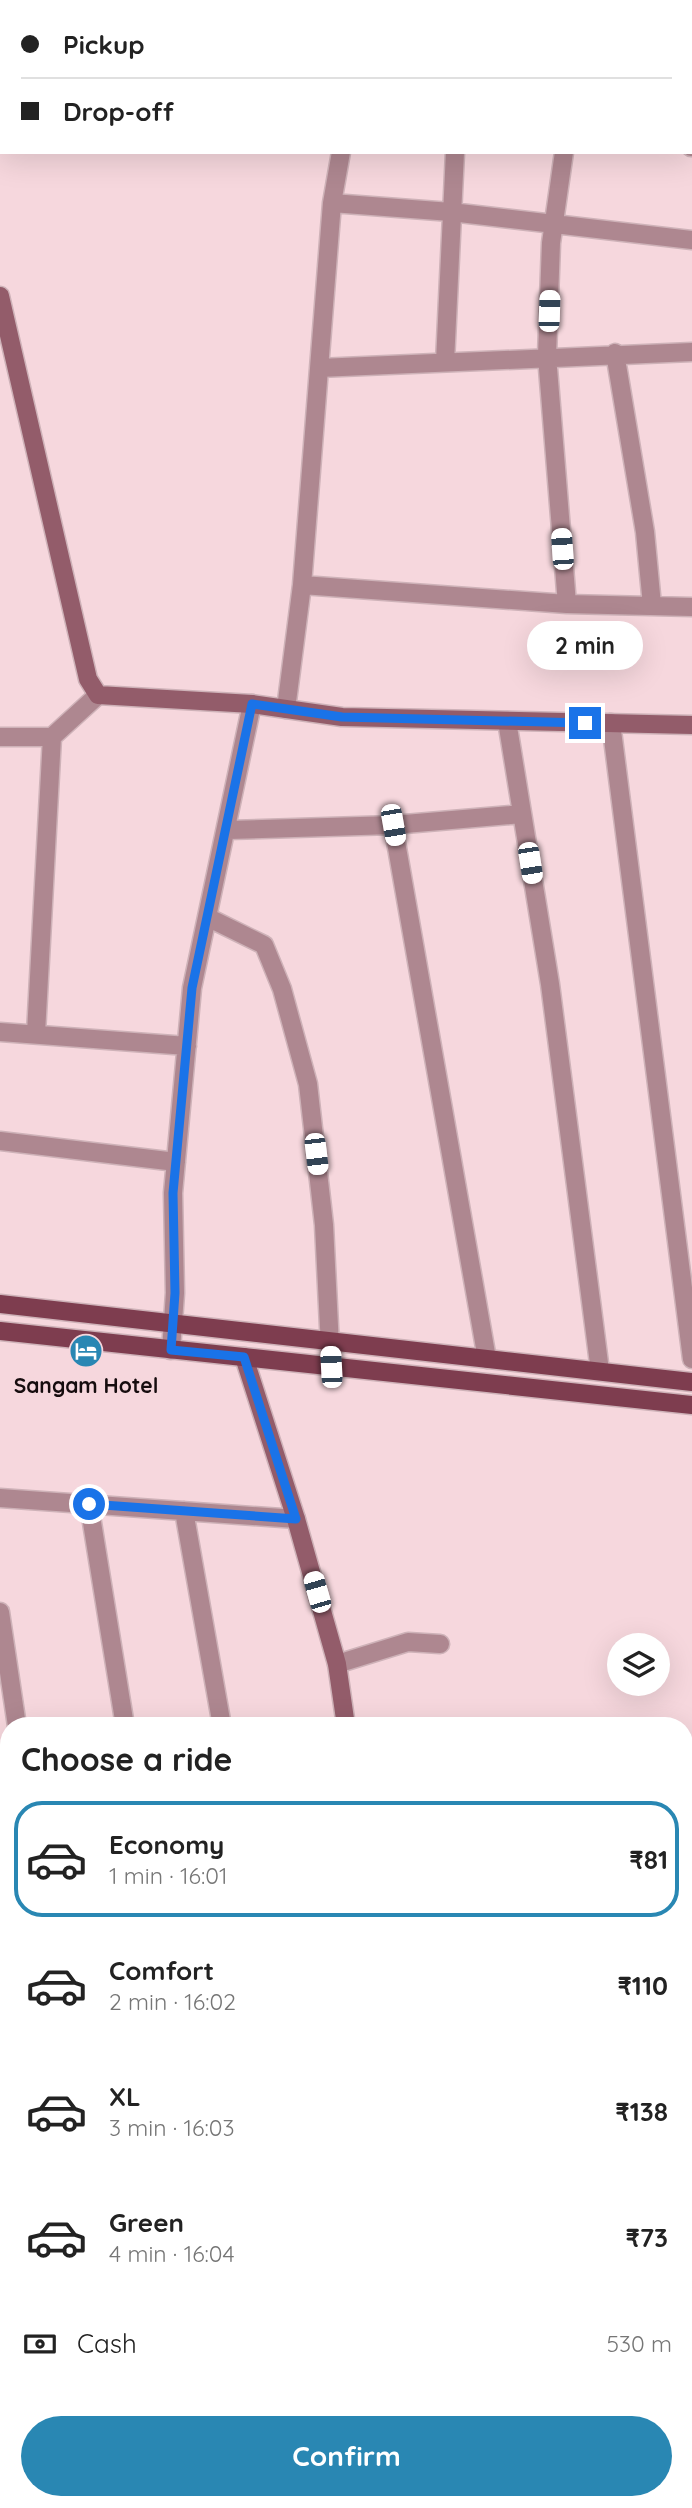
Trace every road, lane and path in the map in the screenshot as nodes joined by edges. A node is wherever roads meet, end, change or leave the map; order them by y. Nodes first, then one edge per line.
1 (341, 154) edge
2 (455, 154) edge
3 (564, 154) edge
4 (332, 202) junction
5 (451, 212) junction
6 (553, 224) junction
7 (692, 240) edge
8 (1, 306) edge
9 (692, 352) edge
10 (615, 353) junction
11 (547, 356) junction
12 (445, 362) junction
13 (319, 368) junction
14 (302, 585) junction
15 (567, 604) junction
16 (652, 605) junction
17 (692, 607) edge
18 (98, 695) junction
19 (252, 704) junction
20 (286, 709) junction
21 (508, 721) junction
22 (611, 723) junction
23 (692, 725) edge
24 (0, 737) edge
25 (52, 737) junction
26 (522, 814) junction
27 (393, 825) junction
28 (228, 830) junction
29 (209, 918) junction
30 (0, 1032) edge
31 (36, 1033) junction
32 (187, 1046) junction
33 (0, 1141) edge
34 (176, 1162) junction
35 (0, 1304) edge
36 (173, 1323) junction
37 (0, 1331) edge
38 (329, 1341) junction
39 (171, 1350) junction
40 (244, 1357) junction
41 (487, 1359) junction
42 (692, 1359) edge
43 (331, 1367) junction
44 (600, 1371) junction
45 (692, 1381) edge
46 (692, 1405) edge
47 (0, 1498) edge
48 (89, 1504) junction
49 (184, 1511) junction
50 (296, 1519) junction
51 (0, 1612) edge
52 (440, 1644) dead end
53 (337, 1664) junction
54 (16, 1717) edge
55 (124, 1717) edge
56 (220, 1717) edge
57 (345, 1717) edge

1 - 4 street
2 - 5 street
3 - 6 street
4 - 5 street
4 - 13 street
5 - 6 street
5 - 12 street
6 - 7 street
6 - 11 street
8 - 18 street
9 - 10 street
10 - 11 street
10 - 16 street
11 - 12 street
11 - 15 street
12 - 13 street
13 - 14 street
14 - 15 street
14 - 20 street
15 - 16 street
16 - 17 street
18 - 19 street
18 - 25 street
19 - 20 street
19 - 28 street
20 - 21 street
21 - 22 street
21 - 26 street
22 - 23 street
22 - 42 street
24 - 25 street
25 - 31 street
26 - 27 street
26 - 44 street
27 - 28 street
27 - 41 street
28 - 29 street
29 - 32 street
29 - 38 street
30 - 31 street
31 - 32 street
32 - 34 street
33 - 34 street
34 - 36 street
35 - 36 main road
36 - 38 main road
36 - 39 street
37 - 39 main road
38 - 41 main road
38 - 43 street
39 - 40 main road
40 - 43 main road
40 - 50 street
41 - 44 main road
43 - 46 main road
44 - 45 main road
47 - 48 street
48 - 49 street
48 - 55 street
49 - 50 street
49 - 56 street
50 - 53 street
51 - 54 street
52 - 53 street
53 - 57 street

